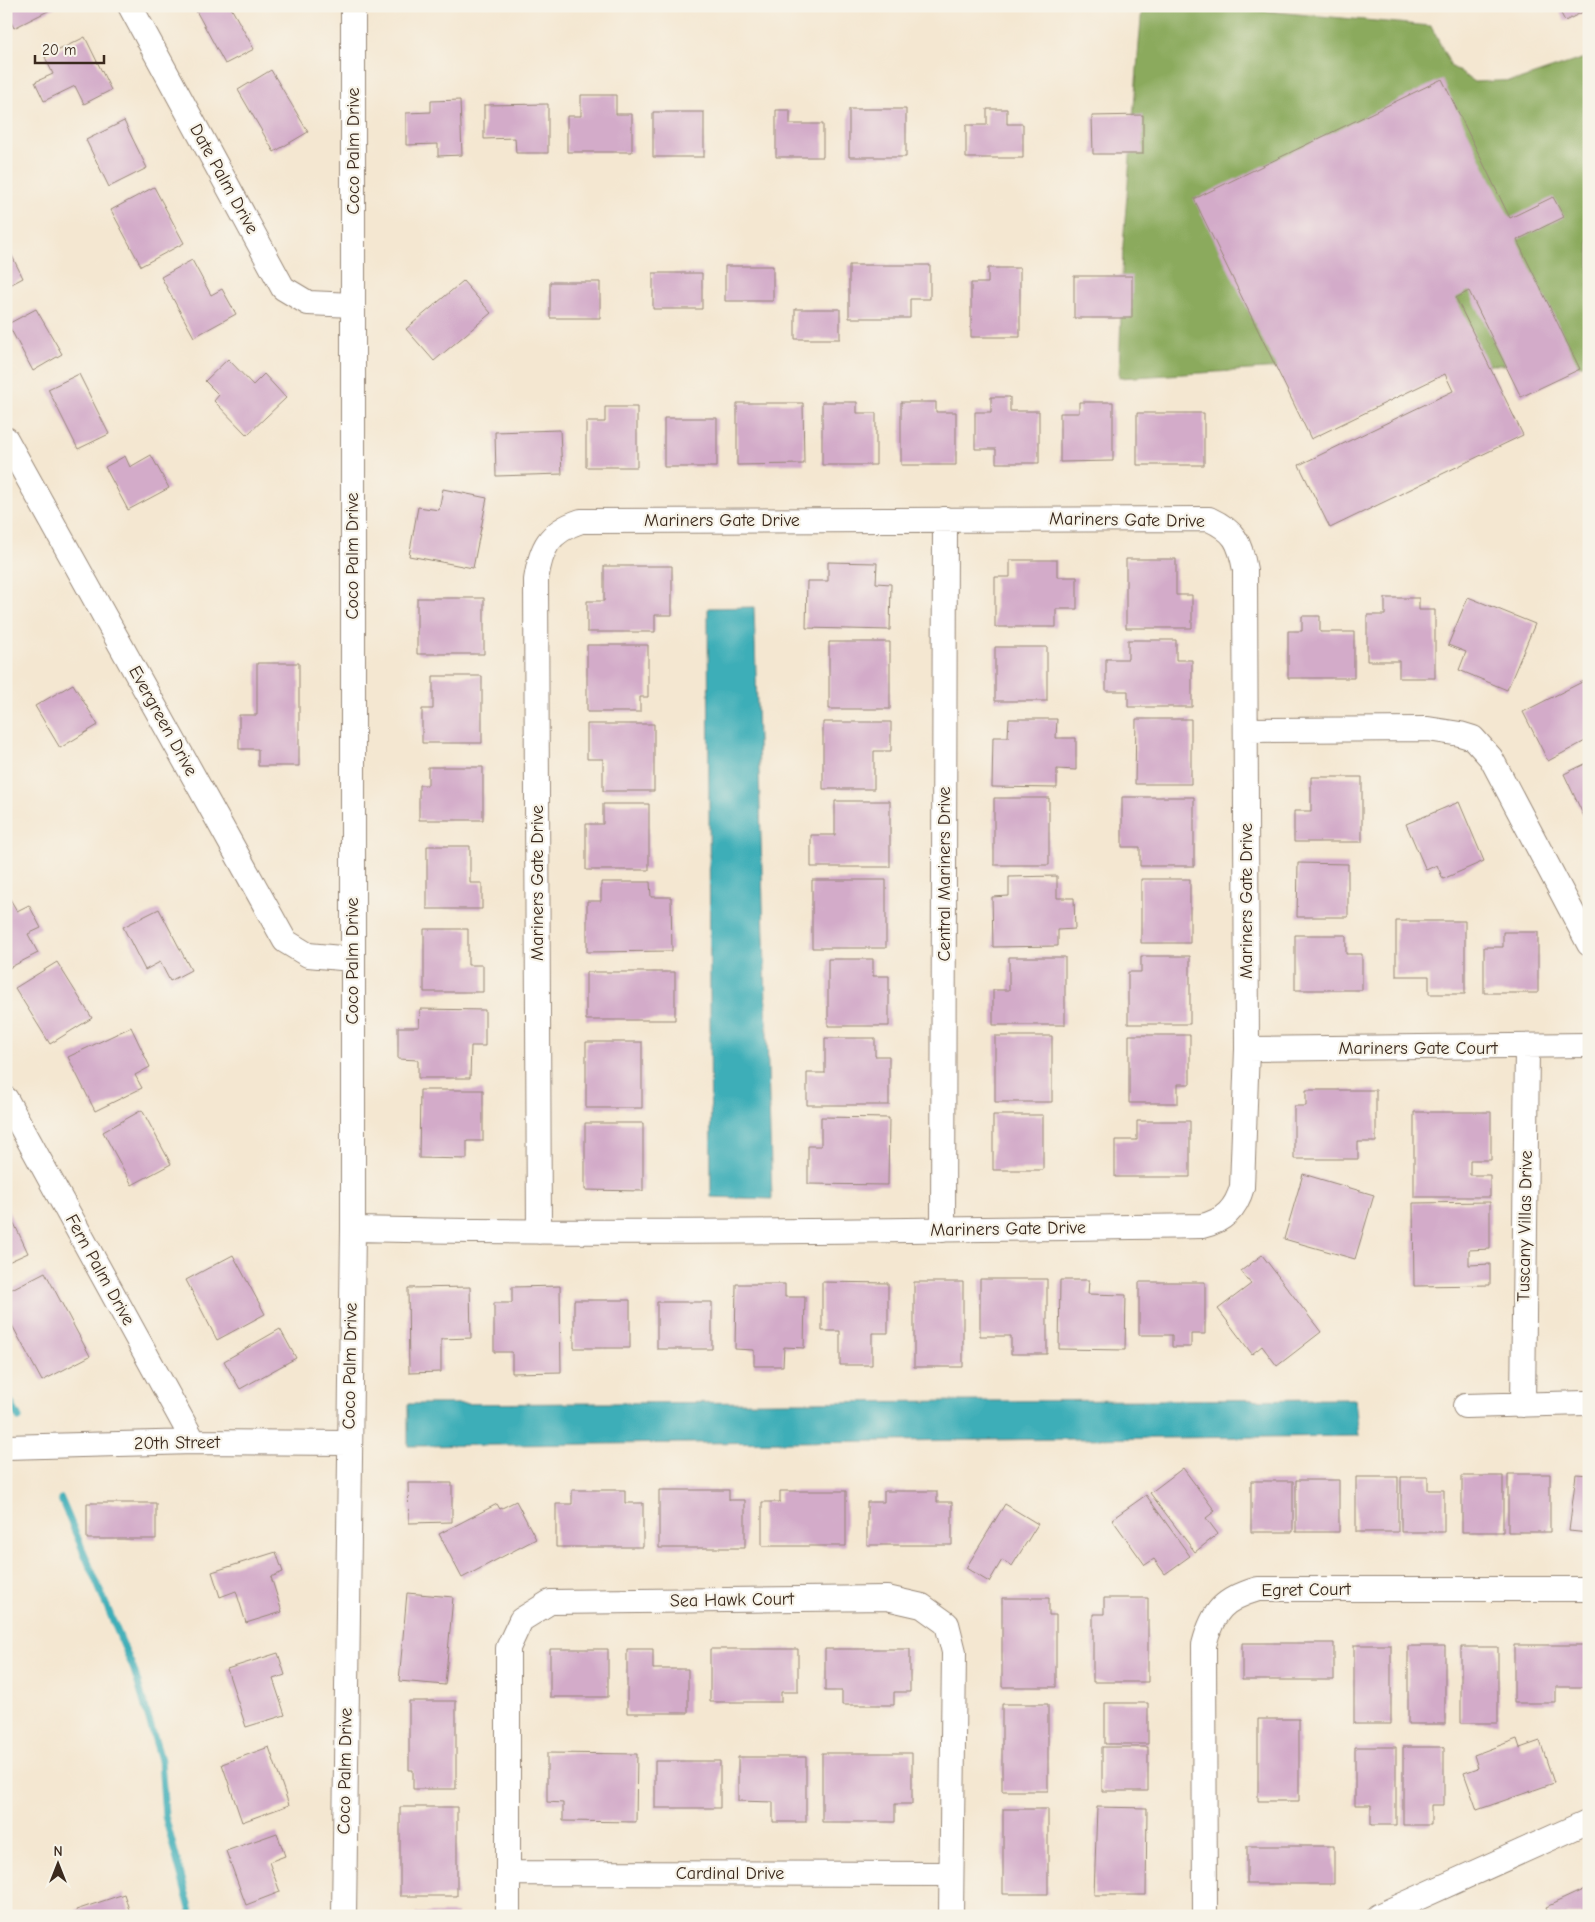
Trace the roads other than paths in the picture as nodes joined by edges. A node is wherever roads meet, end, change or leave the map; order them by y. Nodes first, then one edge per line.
1 (130, 6) edge
2 (353, 6) edge
3 (352, 305) junction
4 (6, 439) edge
5 (945, 518) junction
6 (1246, 730) junction
7 (1589, 944) edge
8 (352, 959) junction
9 (1589, 1045) edge
10 (1527, 1047) junction
11 (1247, 1049) junction
12 (6, 1099) edge
13 (352, 1229) junction
14 (943, 1230) junction
15 (539, 1232) junction
16 (1586, 1403) dead end
17 (1523, 1405) junction
18 (1465, 1406) dead end
19 (194, 1442) junction
20 (348, 1443) junction
21 (6, 1447) edge
22 (1589, 1589) edge
23 (1589, 1822) edge
24 (508, 1873) junction
25 (951, 1874) junction
26 (344, 1916) edge
27 (508, 1916) edge
28 (951, 1916) edge
29 (1205, 1916) edge
30 (1378, 1916) edge

1 - 3 street, Date Palm Drive
2 - 3 street, Coco Palm Drive
3 - 8 street, Coco Palm Drive
4 - 8 street, Evergreen Drive
5 - 6 street, Mariners Gate Drive
5 - 14 street, Central Mariners Drive
5 - 15 street, Mariners Gate Drive
6 - 7 street
6 - 11 street, Mariners Gate Drive
8 - 13 street, Coco Palm Drive
9 - 10 street, Mariners Gate Court
10 - 11 street, Mariners Gate Court
10 - 17 street, Tuscany Villas Drive
11 - 14 street, Mariners Gate Drive
12 - 19 street, Fern Palm Drive
13 - 15 street, Mariners Gate Drive
13 - 20 street, Coco Palm Drive
14 - 15 street, Mariners Gate Drive
16 - 17 street
17 - 18 street
19 - 20 street, 20th Street
19 - 21 street, 20th Street
20 - 26 street, Coco Palm Drive
22 - 29 street, Egret Court
23 - 30 street
24 - 25 street, Cardinal Drive
24 - 25 street, Sea Hawk Court
24 - 27 street, Sea Hawk Court
25 - 28 street, Sea Hawk Court

